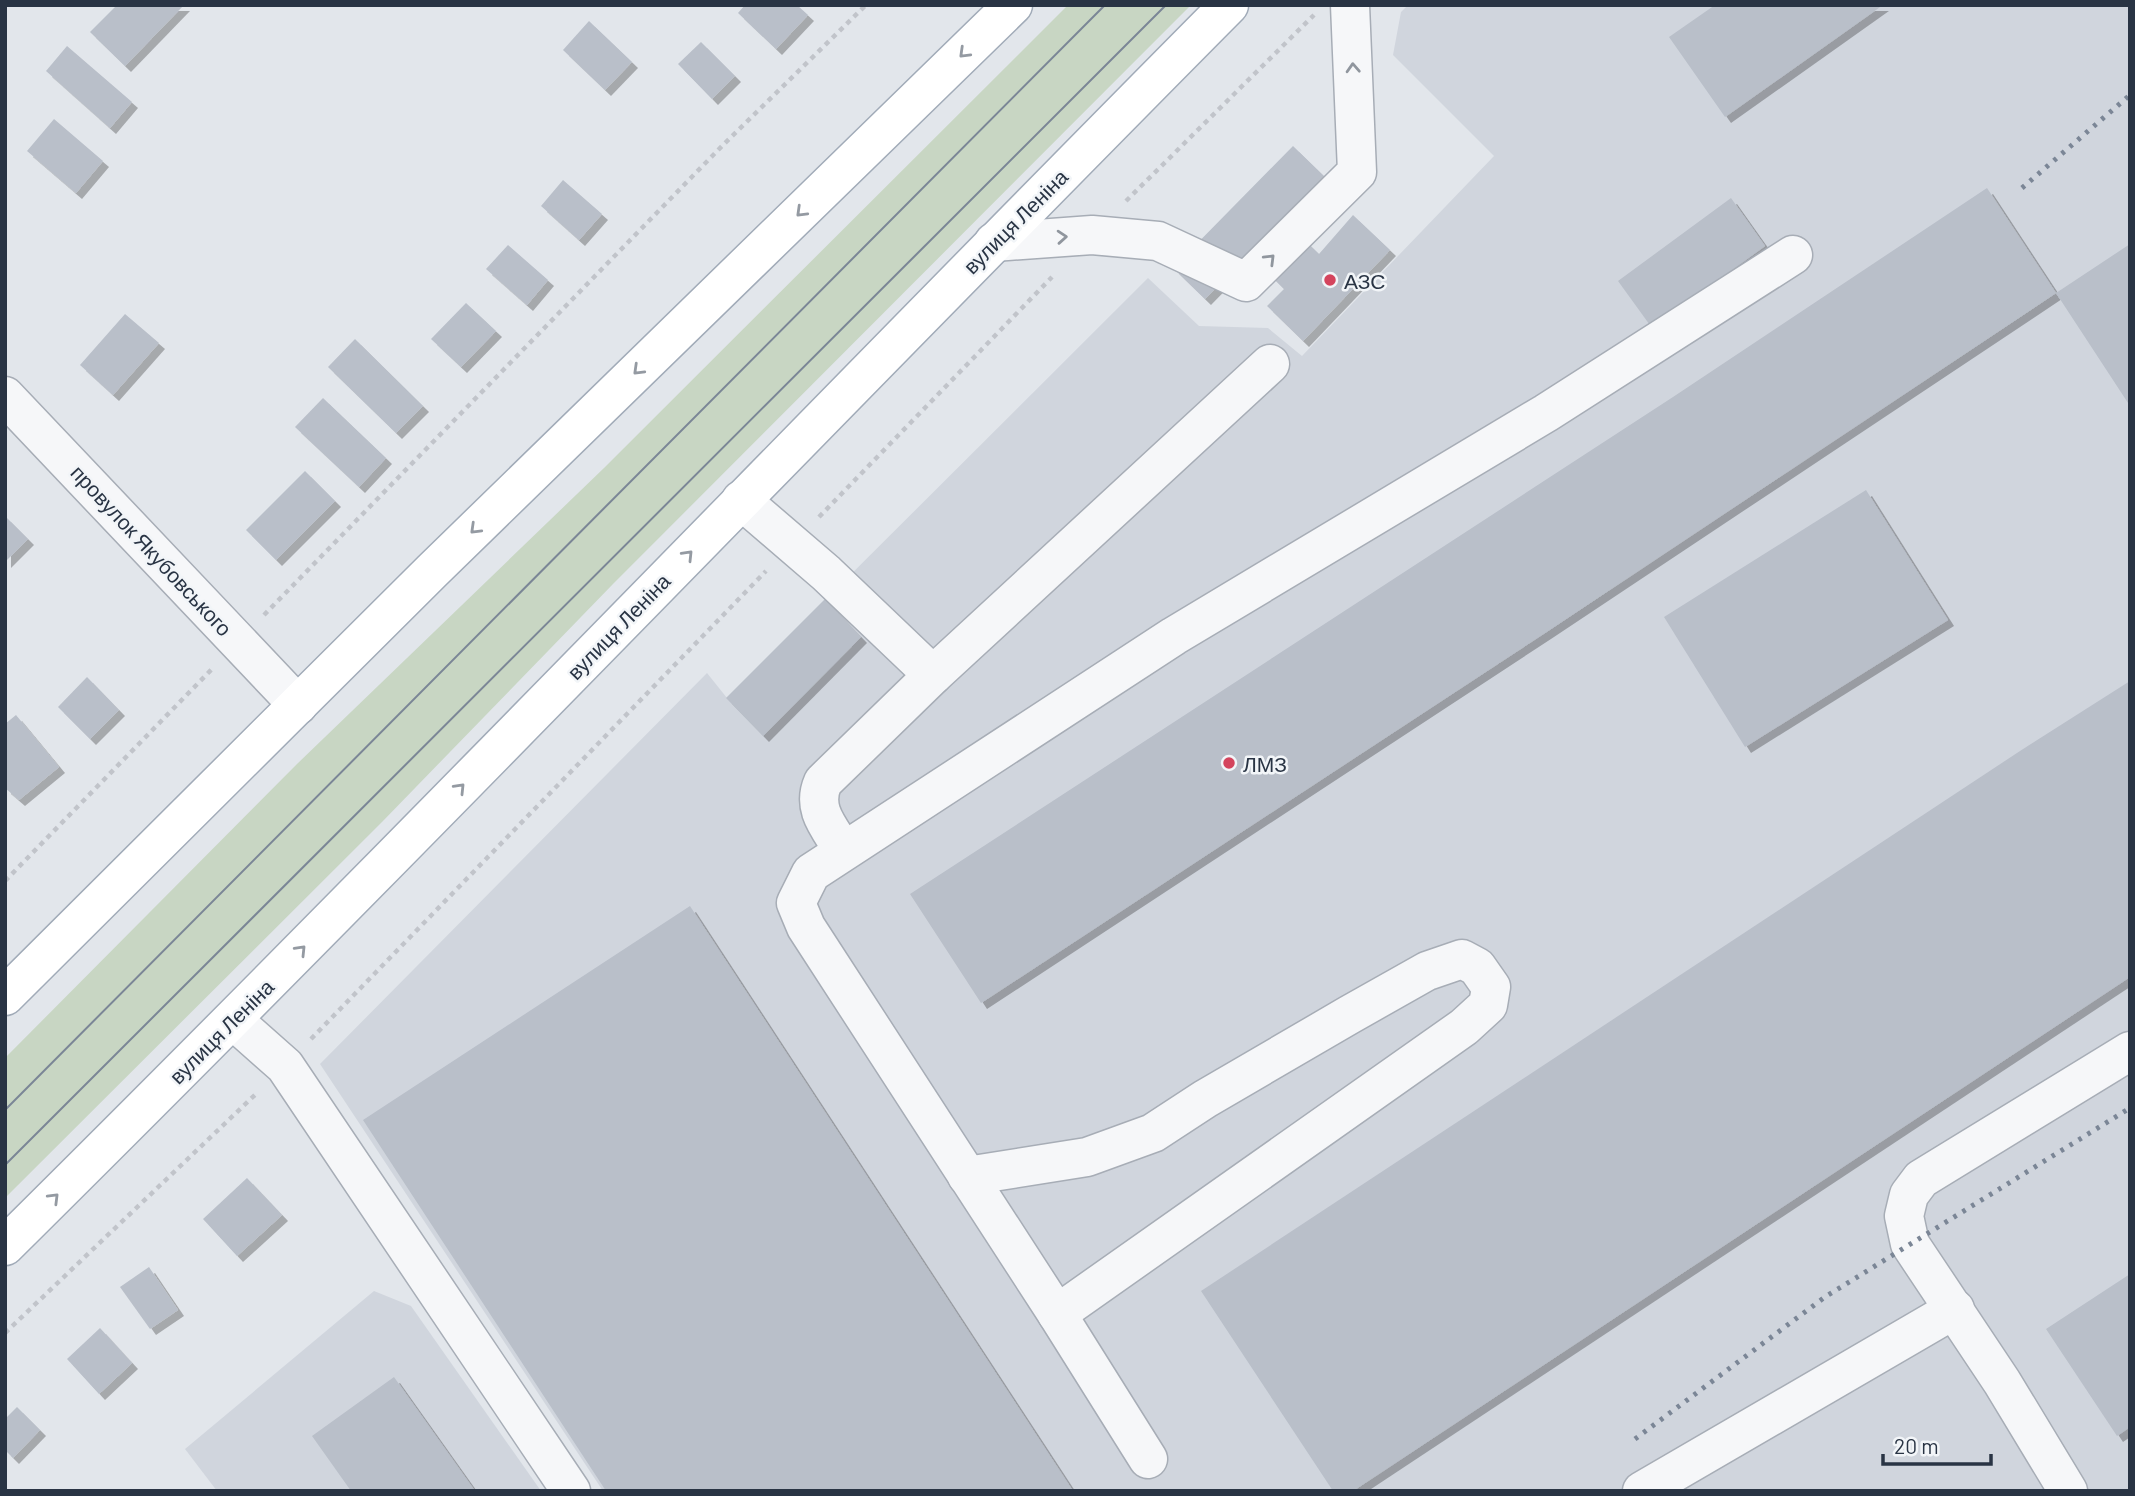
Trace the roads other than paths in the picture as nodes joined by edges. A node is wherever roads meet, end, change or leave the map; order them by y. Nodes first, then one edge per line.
1 (1013, 5) edge
2 (1229, 5) edge
3 (1350, 5) edge
4 (994, 242) junction
5 (1793, 255) dead end
6 (1270, 364) dead end
7 (5, 396) edge
8 (741, 500) junction
9 (933, 675) junction
10 (298, 705) junction
11 (843, 850) junction
12 (5, 996) edge
13 (233, 1020) junction
14 (2130, 1051) edge
15 (967, 1175) junction
16 (5, 1246) edge
17 (1955, 1309) junction
18 (1057, 1314) junction
19 (1148, 1459) dead end
20 (571, 1491) edge
21 (1642, 1491) edge
22 (2068, 1491) edge

1 -> 10 main road
2 - 4 main road, вулиця Леніна
4 -> 3 street
4 - 8 main road, вулиця Леніна
5 - 11 street
6 - 9 street
7 - 10 street, провулок Якубовського
8 - 9 street
13 -> 8 main road, вулиця Леніна
9 - 11 street
10 - 12 main road
11 - 15 street
16 -> 13 main road, вулиця Леніна
13 - 20 street
14 - 17 street
15 - 18 street
15 - 18 street
17 - 21 street
17 - 22 street
18 - 19 street

